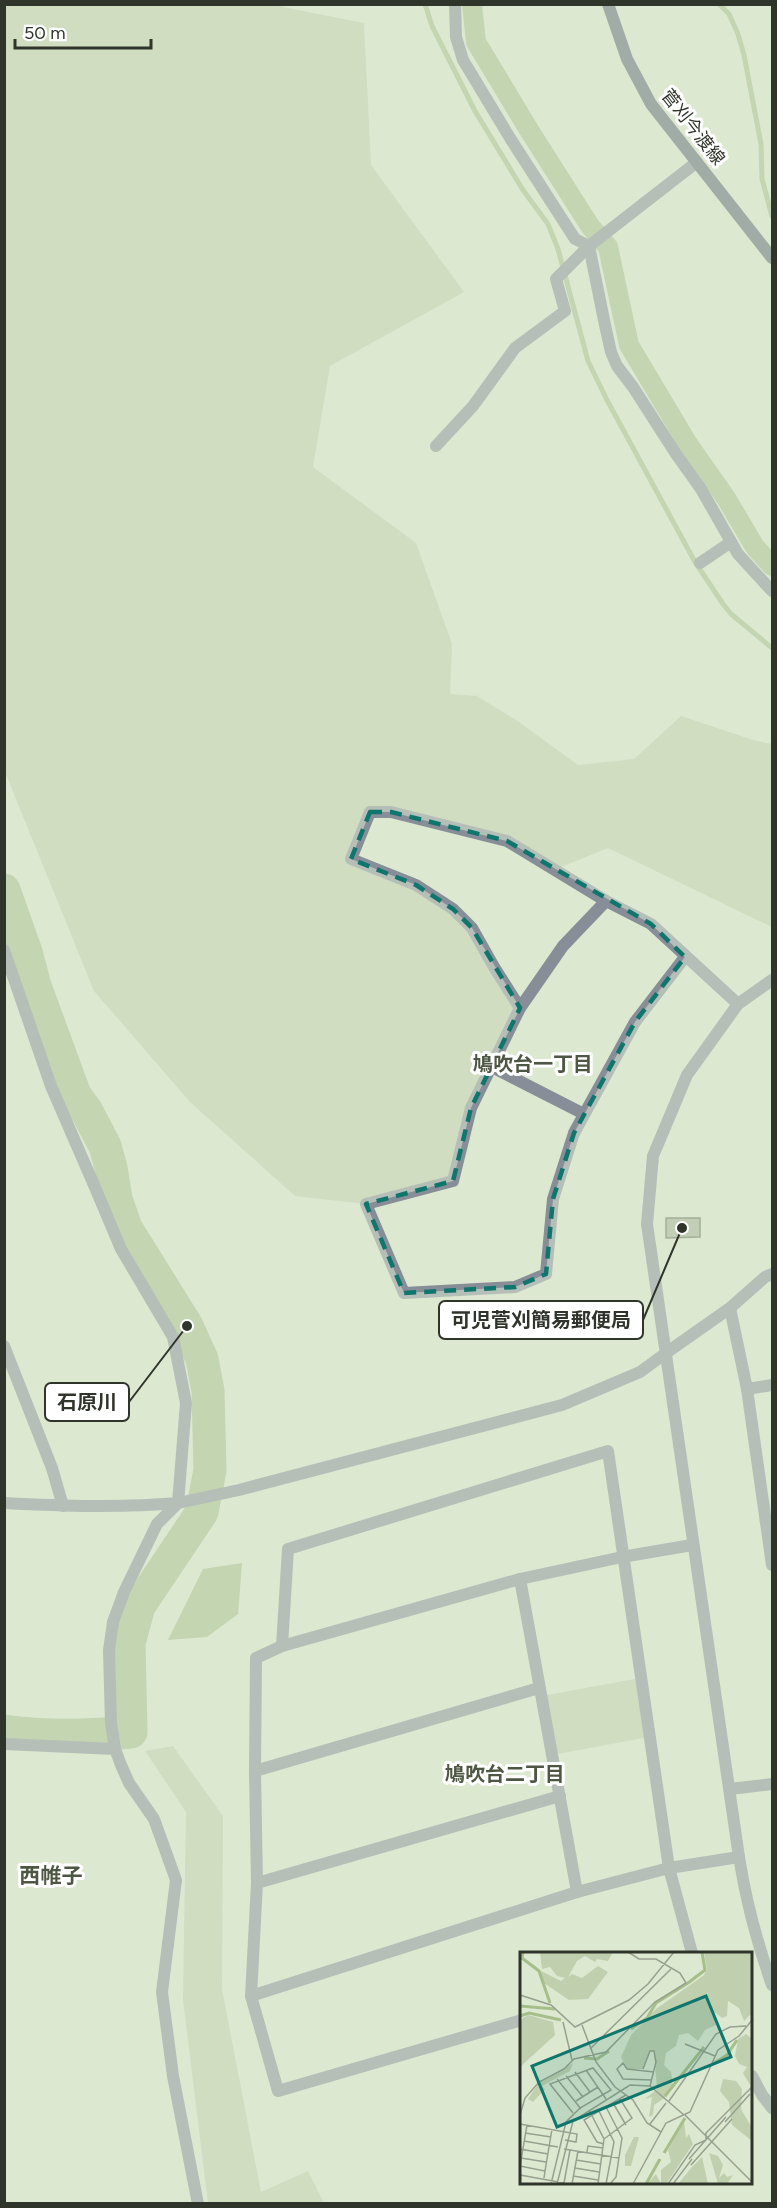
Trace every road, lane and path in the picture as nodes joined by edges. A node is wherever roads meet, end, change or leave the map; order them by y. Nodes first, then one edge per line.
1 (455, 4) edge
2 (608, 4) edge
3 (697, 162) junction
4 (589, 246) junction
5 (772, 258) edge
6 (436, 446) dead end
7 (731, 542) junction
8 (700, 563) dead end
9 (772, 591) edge
10 (606, 901) junction
11 (4, 950) edge
12 (685, 957) junction
13 (772, 980) edge
14 (738, 1004) junction
15 (520, 1008) junction
16 (492, 1067) junction
17 (584, 1114) junction
18 (772, 1274) edge
19 (730, 1308) junction
20 (4, 1346) edge
21 (666, 1353) junction
22 (772, 1385) edge
23 (747, 1389) junction
24 (767, 1489) edge
25 (4, 1503) edge
26 (178, 1503) junction
27 (63, 1506) junction
28 (692, 1545) junction
29 (622, 1557) junction
30 (772, 1564) edge
31 (520, 1579) junction
32 (282, 1646) junction
33 (539, 1688) junction
34 (4, 1744) edge
35 (115, 1749) junction
36 (255, 1771) junction
37 (772, 1784) edge
38 (730, 1789) junction
39 (560, 1796) junction
40 (739, 1857) junction
41 (669, 1868) junction
42 (257, 1883) junction
43 (577, 1892) junction
44 (692, 1952) edge
45 (772, 1984) edge
46 (251, 1996) junction
47 (520, 2021) edge
48 (753, 2078) edge
49 (772, 2108) edge
50 (198, 2204) edge

1 - 4 street
2 - 3 main road, 菅刈今渡線
3 - 4 street
3 - 5 main road, 菅刈今渡線
4 - 6 street
4 - 7 street
7 - 8 street
7 - 9 street
10 - 12 street
10 - 15 street
10 - 15 street
11 - 26 street
12 - 14 street
12 - 17 street
13 - 14 street
14 - 21 street
15 - 16 street
16 - 17 street
16 - 17 street
18 - 19 street
19 - 21 street
19 - 23 street
20 - 27 street
21 - 26 street
21 - 28 street
22 - 23 street
23 - 24 street
24 - 30 street
25 - 27 street
26 - 27 street
26 - 35 street
28 - 29 street
28 - 38 street
29 - 31 street
29 - 32 street
29 - 41 street
31 - 32 street
31 - 33 street
32 - 36 street
33 - 36 street
33 - 39 street
34 - 35 street
35 - 50 street
36 - 42 street
37 - 38 street
38 - 40 street
39 - 42 street
39 - 43 street
40 - 41 street
40 - 45 street
41 - 43 street
41 - 44 street
42 - 46 street
43 - 46 street
46 - 47 street
48 - 49 street

